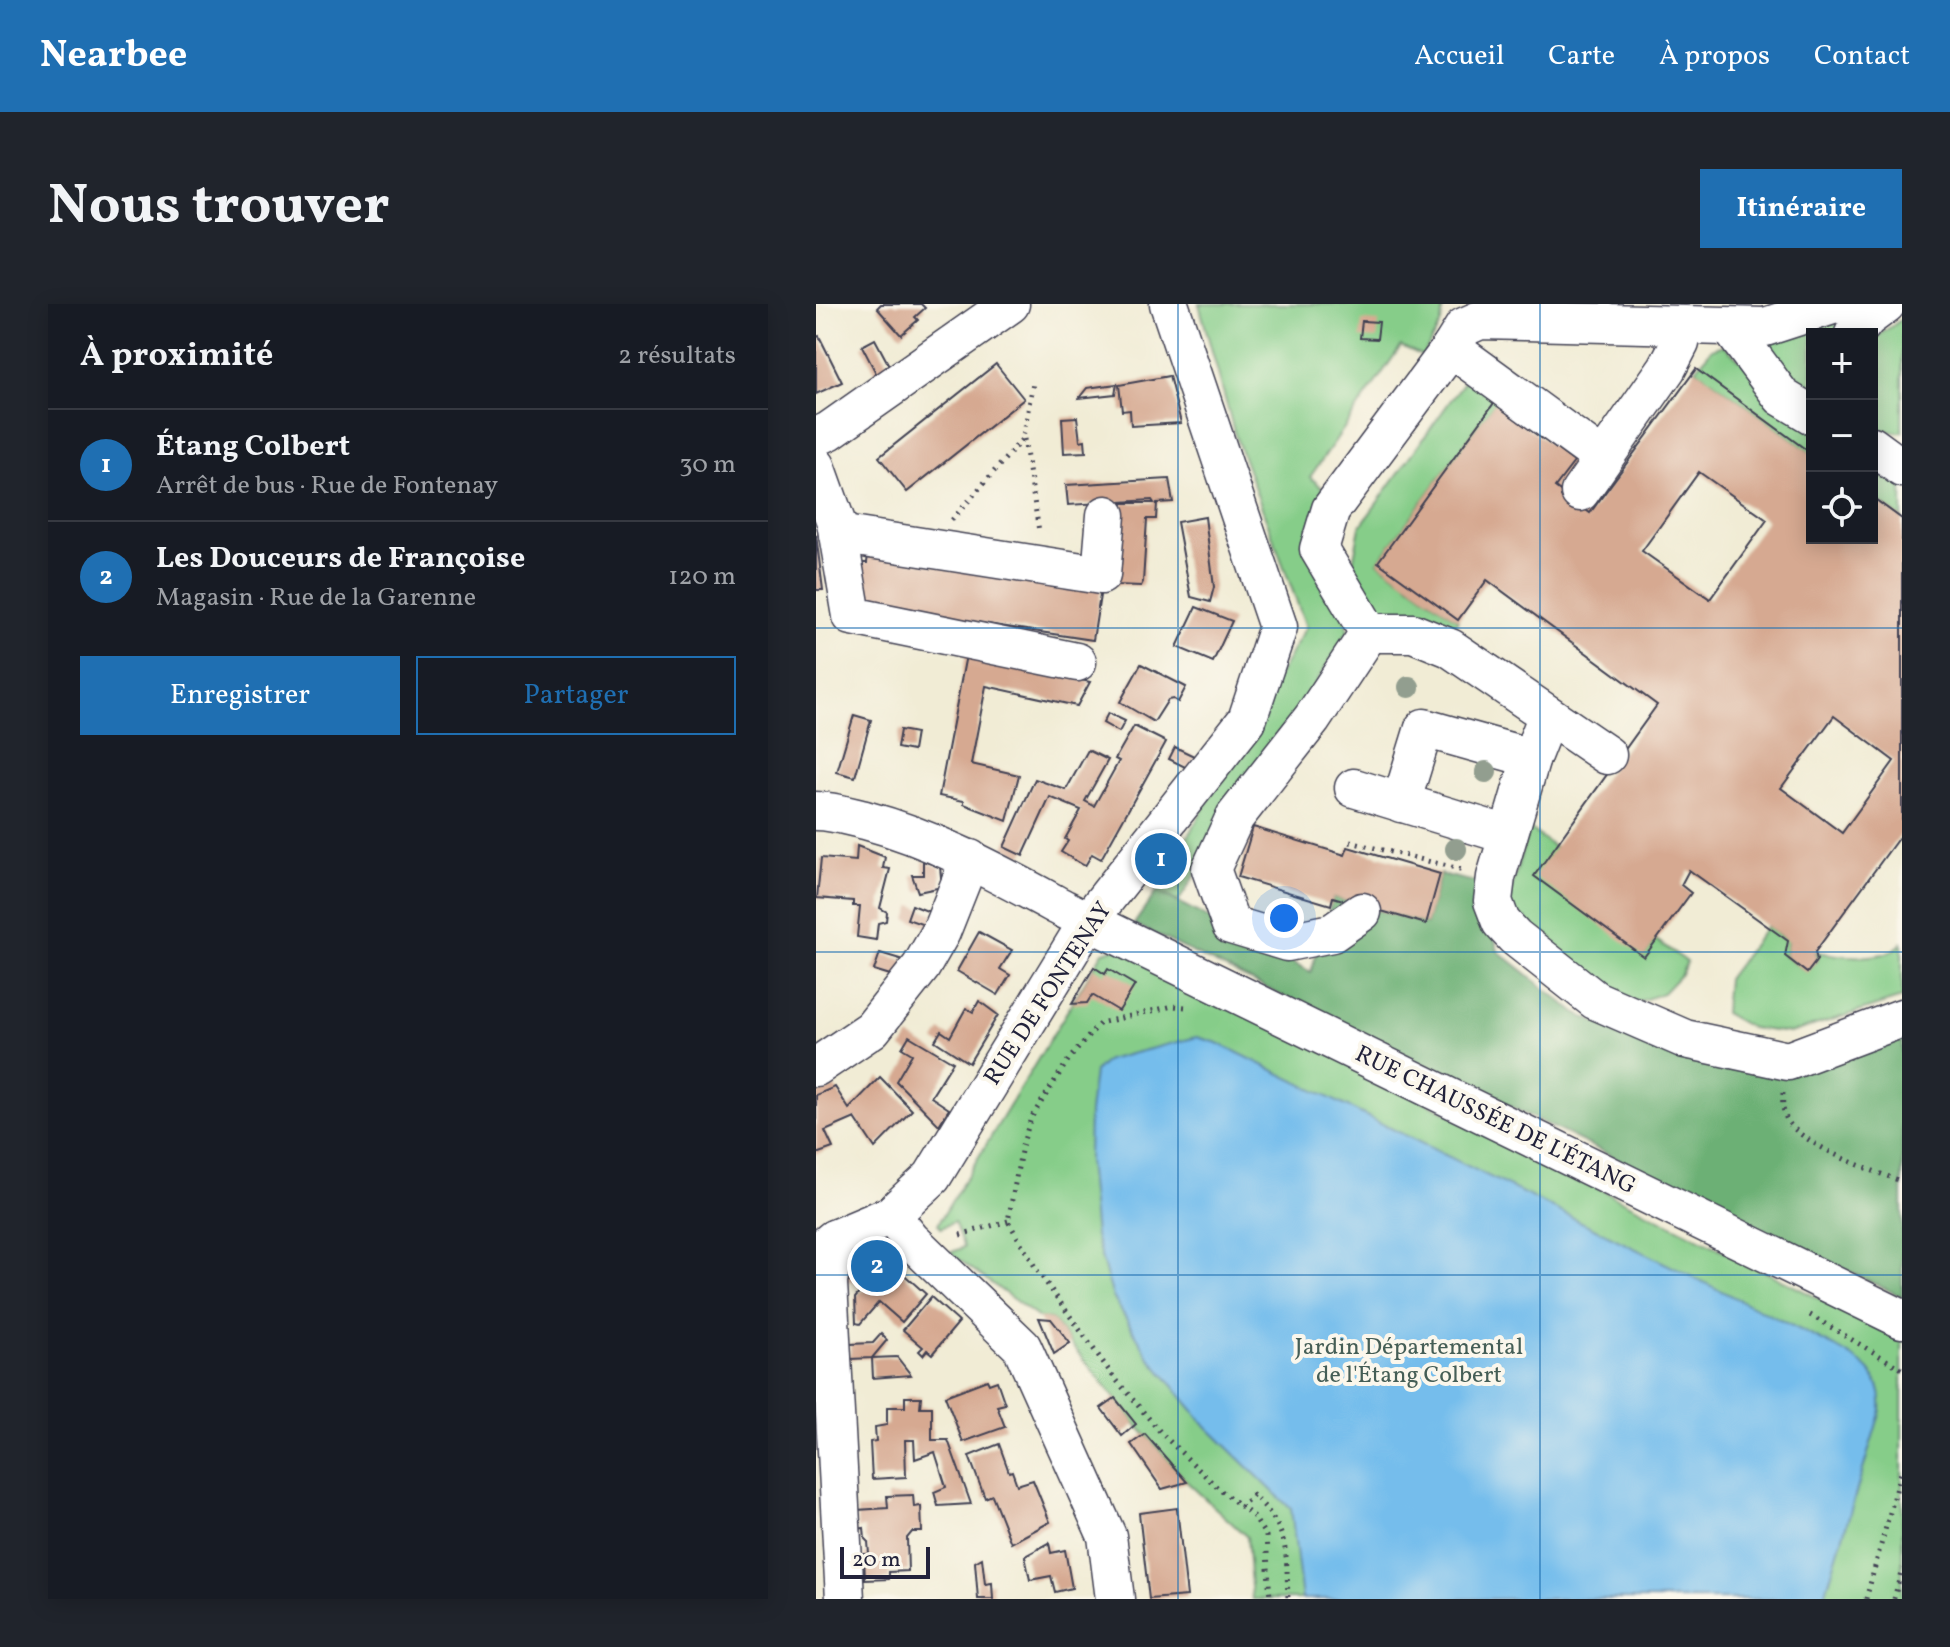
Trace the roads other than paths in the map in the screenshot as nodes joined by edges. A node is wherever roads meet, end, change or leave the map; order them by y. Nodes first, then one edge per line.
1 (1010, 304) edge
2 (1169, 304) edge
3 (1836, 304) edge
4 (1886, 304) edge
5 (1683, 327) junction
6 (1731, 328) junction
7 (1859, 328) edge
8 (1451, 348) junction
9 (1806, 411) edge
10 (816, 437) edge
11 (1878, 450) edge
12 (1602, 458) junction
13 (816, 466) edge
14 (1902, 468) edge
15 (1580, 492) dead end
16 (1106, 515) dead end
17 (838, 534) junction
18 (1369, 633) junction
19 (1077, 662) dead end
20 (1548, 715) junction
21 (1607, 755) dead end
22 (1531, 758) junction
23 (1354, 788) dead end
24 (1401, 803) junction
25 (816, 811) edge
26 (1508, 835) junction
27 (970, 859) junction
28 (1362, 912) dead end
29 (1089, 920) junction
30 (1902, 1018) edge
31 (816, 1067) edge
32 (891, 1215) junction
33 (825, 1246) edge
34 (1902, 1319) edge
35 (845, 1599) edge
36 (1115, 1599) edge

1 - 10 street
2 - 29 street, RUE DE FONTENAY
3 - 6 street
4 - 7 street
5 - 6 street
5 - 8 street
5 - 12 street
6 - 9 street
8 - 12 street
8 - 18 street
11 - 14 street
12 - 15 street
13 - 17 street
16 - 17 street
17 - 19 street
18 - 20 street
18 - 28 street
20 - 21 street
20 - 22 street
22 - 24 street
22 - 26 street
23 - 24 street
24 - 26 street
25 - 27 street, RUE CHAUSSÉE DE L'ÉTANG
26 - 30 street
27 - 29 street, RUE CHAUSSÉE DE L'ÉTANG
27 - 31 street
29 - 32 street, RUE DE FONTENAY
29 - 34 street, RUE CHAUSSÉE DE L'ÉTANG
32 - 33 street, RUE DE FONTENAY
32 - 36 street
33 - 35 street

